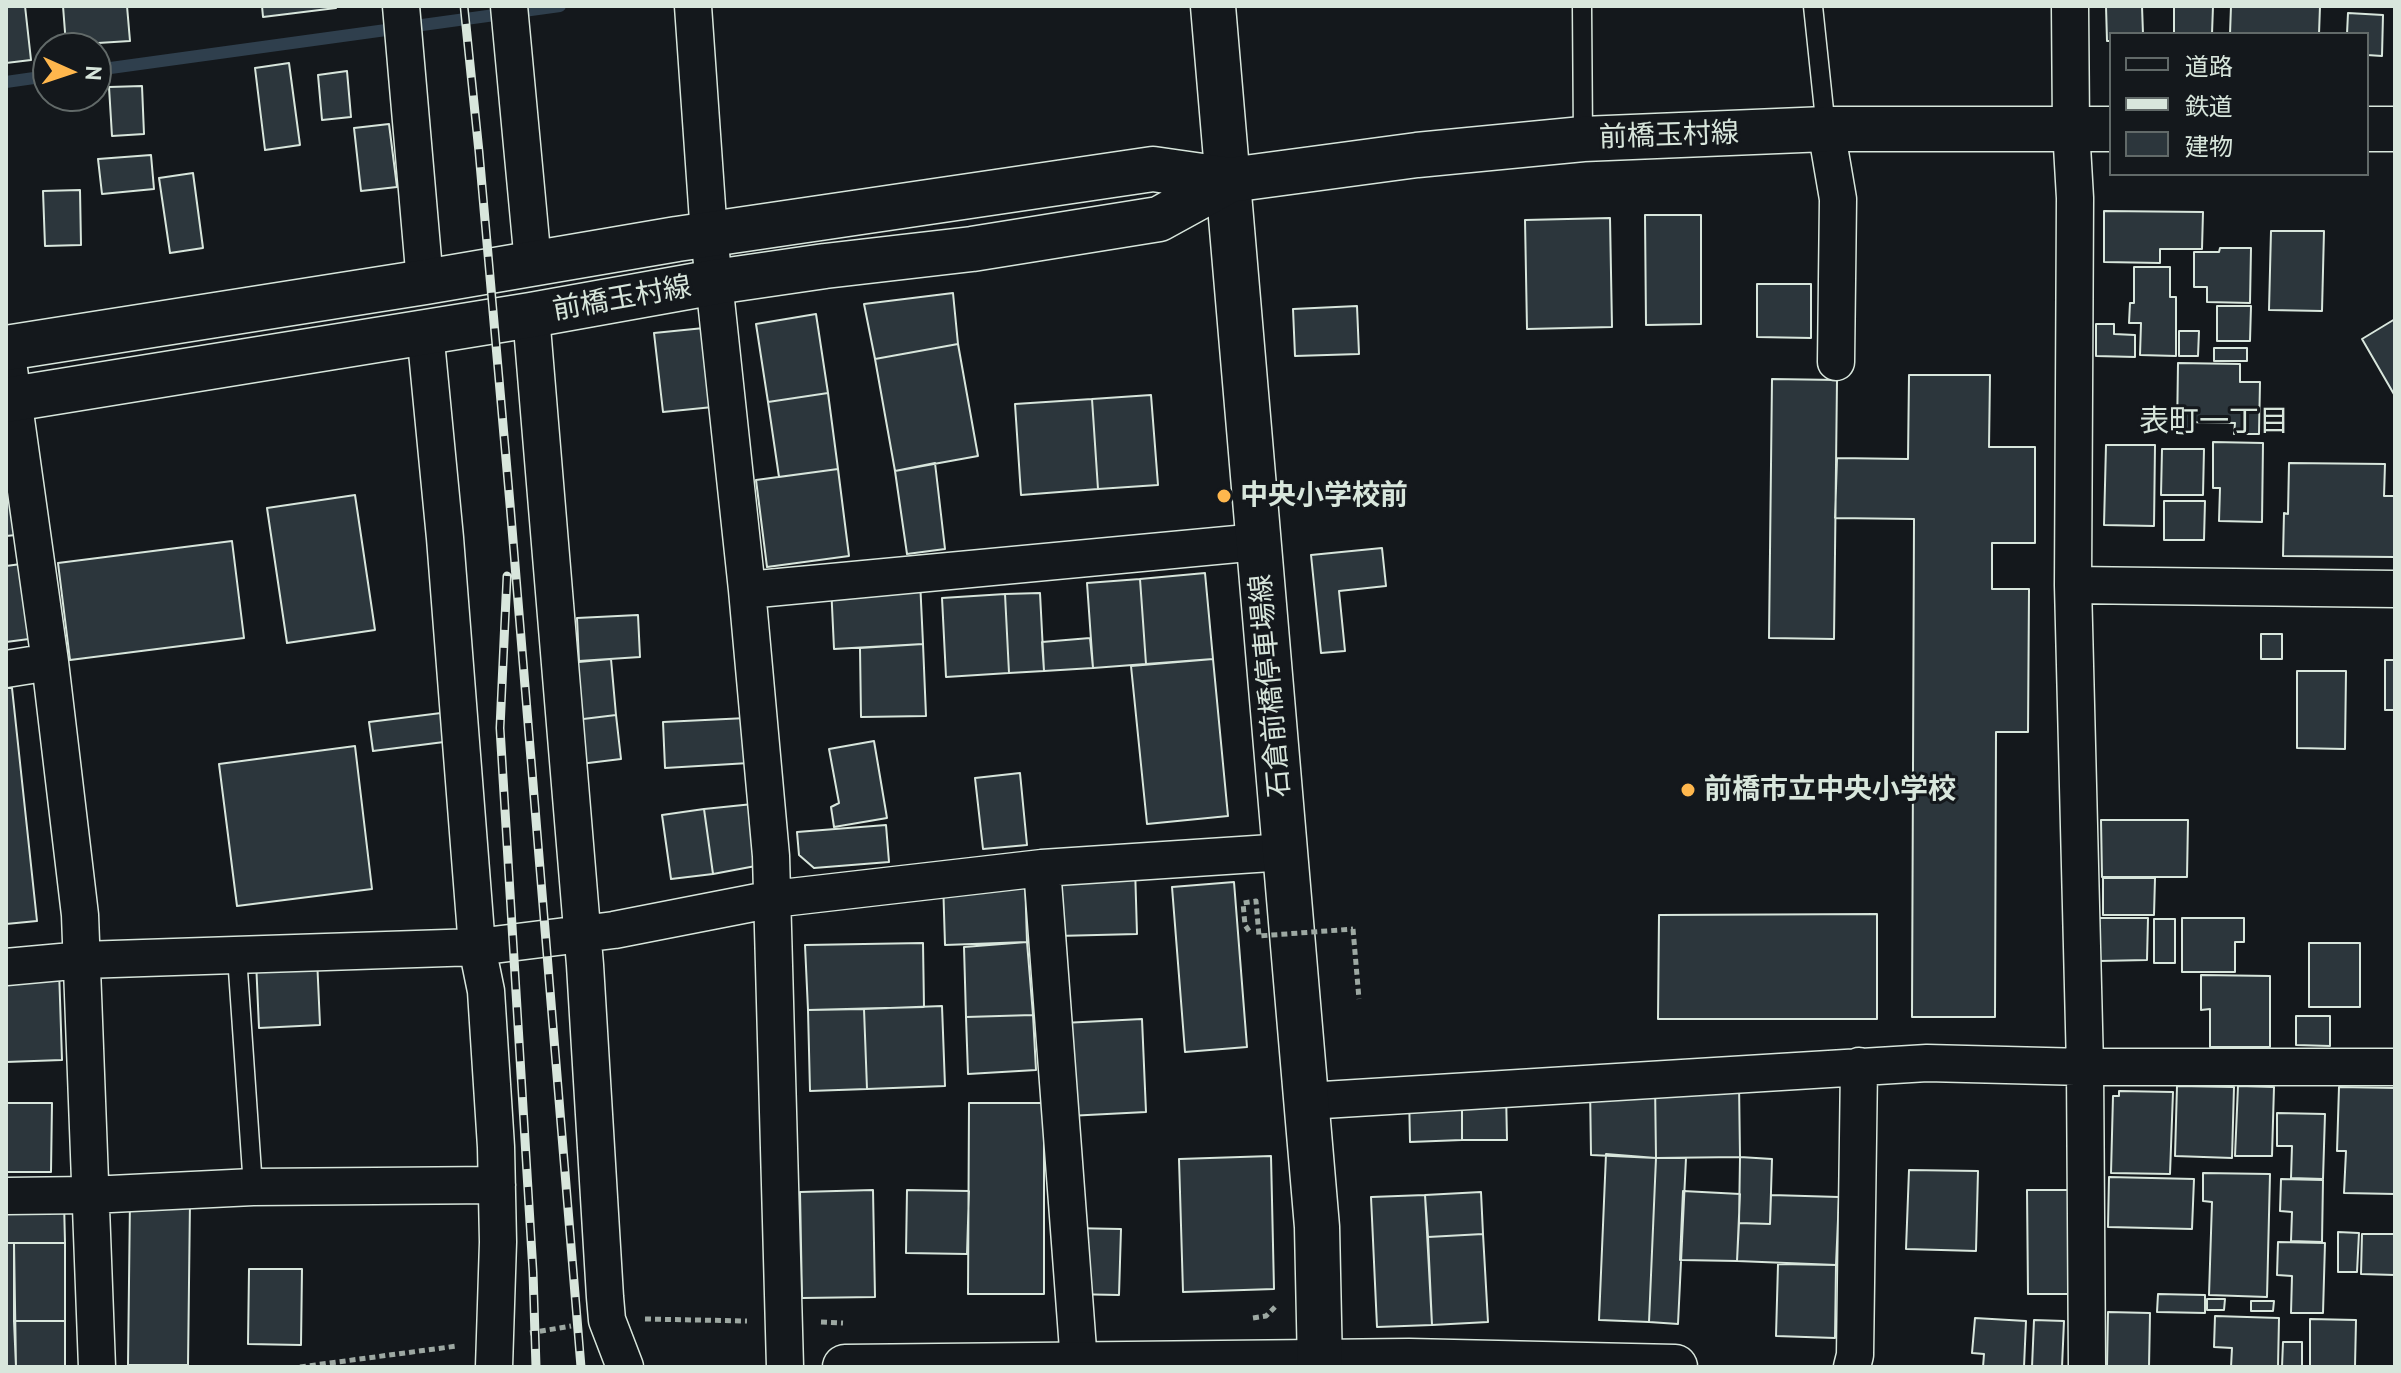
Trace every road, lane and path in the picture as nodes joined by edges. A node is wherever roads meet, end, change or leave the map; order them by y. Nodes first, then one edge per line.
1 (401, 6) edge
2 (1213, 6) edge
3 (1582, 6) edge
4 (1813, 6) edge
5 (2070, 6) edge
6 (693, 8) edge
7 (511, 19) edge
8 (1826, 129) junction
9 (2091, 129) edge
10 (2369, 129) edge
11 (2395, 129) edge
12 (1583, 139) junction
13 (1230, 180) junction
14 (709, 235) junction
15 (533, 263) junction
16 (425, 282) junction
17 (715, 282) junction
18 (531, 315) junction
19 (425, 331) junction
20 (6, 348) edge
21 (1836, 362) dead end
22 (10, 399) edge
23 (1258, 542) junction
24 (2073, 585) junction
25 (2395, 589) edge
26 (747, 590) junction
27 (50, 662) junction
28 (6, 669) edge
29 (1286, 852) junction
30 (1042, 868) junction
31 (1248, 889) dead end
32 (773, 899) junction
33 (1249, 931) dead end
34 (583, 934) junction
35 (477, 947) junction
36 (1257, 947) dead end
37 (237, 956) junction
38 (83, 960) junction
39 (6, 967) edge
40 (1359, 999) dead end
41 (1859, 1066) junction
42 (2085, 1067) junction
43 (2395, 1067) edge
44 (1307, 1101) junction
45 (497, 1185) junction
46 (253, 1187) junction
47 (90, 1195) junction
48 (6, 1196) edge
49 (1280, 1300) dead end
50 (1240, 1318) dead end
51 (607, 1320) junction
52 (785, 1322) junction
53 (855, 1323) dead end
54 (494, 1353) edge
55 (1079, 1363) junction
56 (1320, 1365) edge
57 (97, 1367) edge
58 (300, 1367) edge
59 (625, 1367) edge
60 (785, 1367) edge
61 (845, 1367) edge
62 (1675, 1367) edge
63 (1852, 1367) edge
64 (2087, 1367) edge

1 - 16 street
2 - 13 main road, 石倉前橋停車場線
3 - 12 lane
4 - 8 lane
5 - 9 street
6 - 14 street
7 - 15 street
8 - 9 main road, 前橋玉村線
8 - 12 main road, 前橋玉村線
8 - 21 street
9 - 24 street
10 - 11 main road
12 - 13 main road, 前橋玉村線
13 - 14 main road, 前橋玉村線
13 - 17 main road, 前橋玉村線
13 - 23 main road, 石倉前橋停車場線
14 - 15 main road, 前橋玉村線
14 - 17 street
15 - 16 main road, 前橋玉村線
16 - 20 main road, 前橋玉村線
17 - 18 main road, 前橋玉村線
17 - 26 street
18 - 19 main road, 前橋玉村線
18 - 34 street
19 - 22 main road, 前橋玉村線
19 - 35 street
20 - 22 street
22 - 27 street
23 - 26 street
23 - 29 main road, 石倉前橋停車場線
24 - 25 street
24 - 42 street
26 - 32 street
27 - 28 street
27 - 38 street
29 - 30 street
29 - 44 main road, 石倉前橋停車場線
30 - 32 street
30 - 55 street
31 - 36 path
32 - 34 street
32 - 52 street
33 - 40 path, bridge
34 - 35 street
34 - 51 street
35 - 37 street
35 - 45 street
37 - 38 street
37 - 46 lane
38 - 39 street
38 - 47 street
41 - 42 street
41 - 44 street
41 - 63 street
42 - 43 street
42 - 64 street
44 - 56 main road, 石倉前橋停車場線
45 - 46 street
45 - 54 street
46 - 47 street
47 - 48 street
47 - 57 street
49 - 50 path
51 - 52 path
51 - 54 path
51 - 59 street
52 - 53 path
52 - 60 street
54 - 58 path
55 - 56 main road
55 - 61 main road
56 - 62 main road

